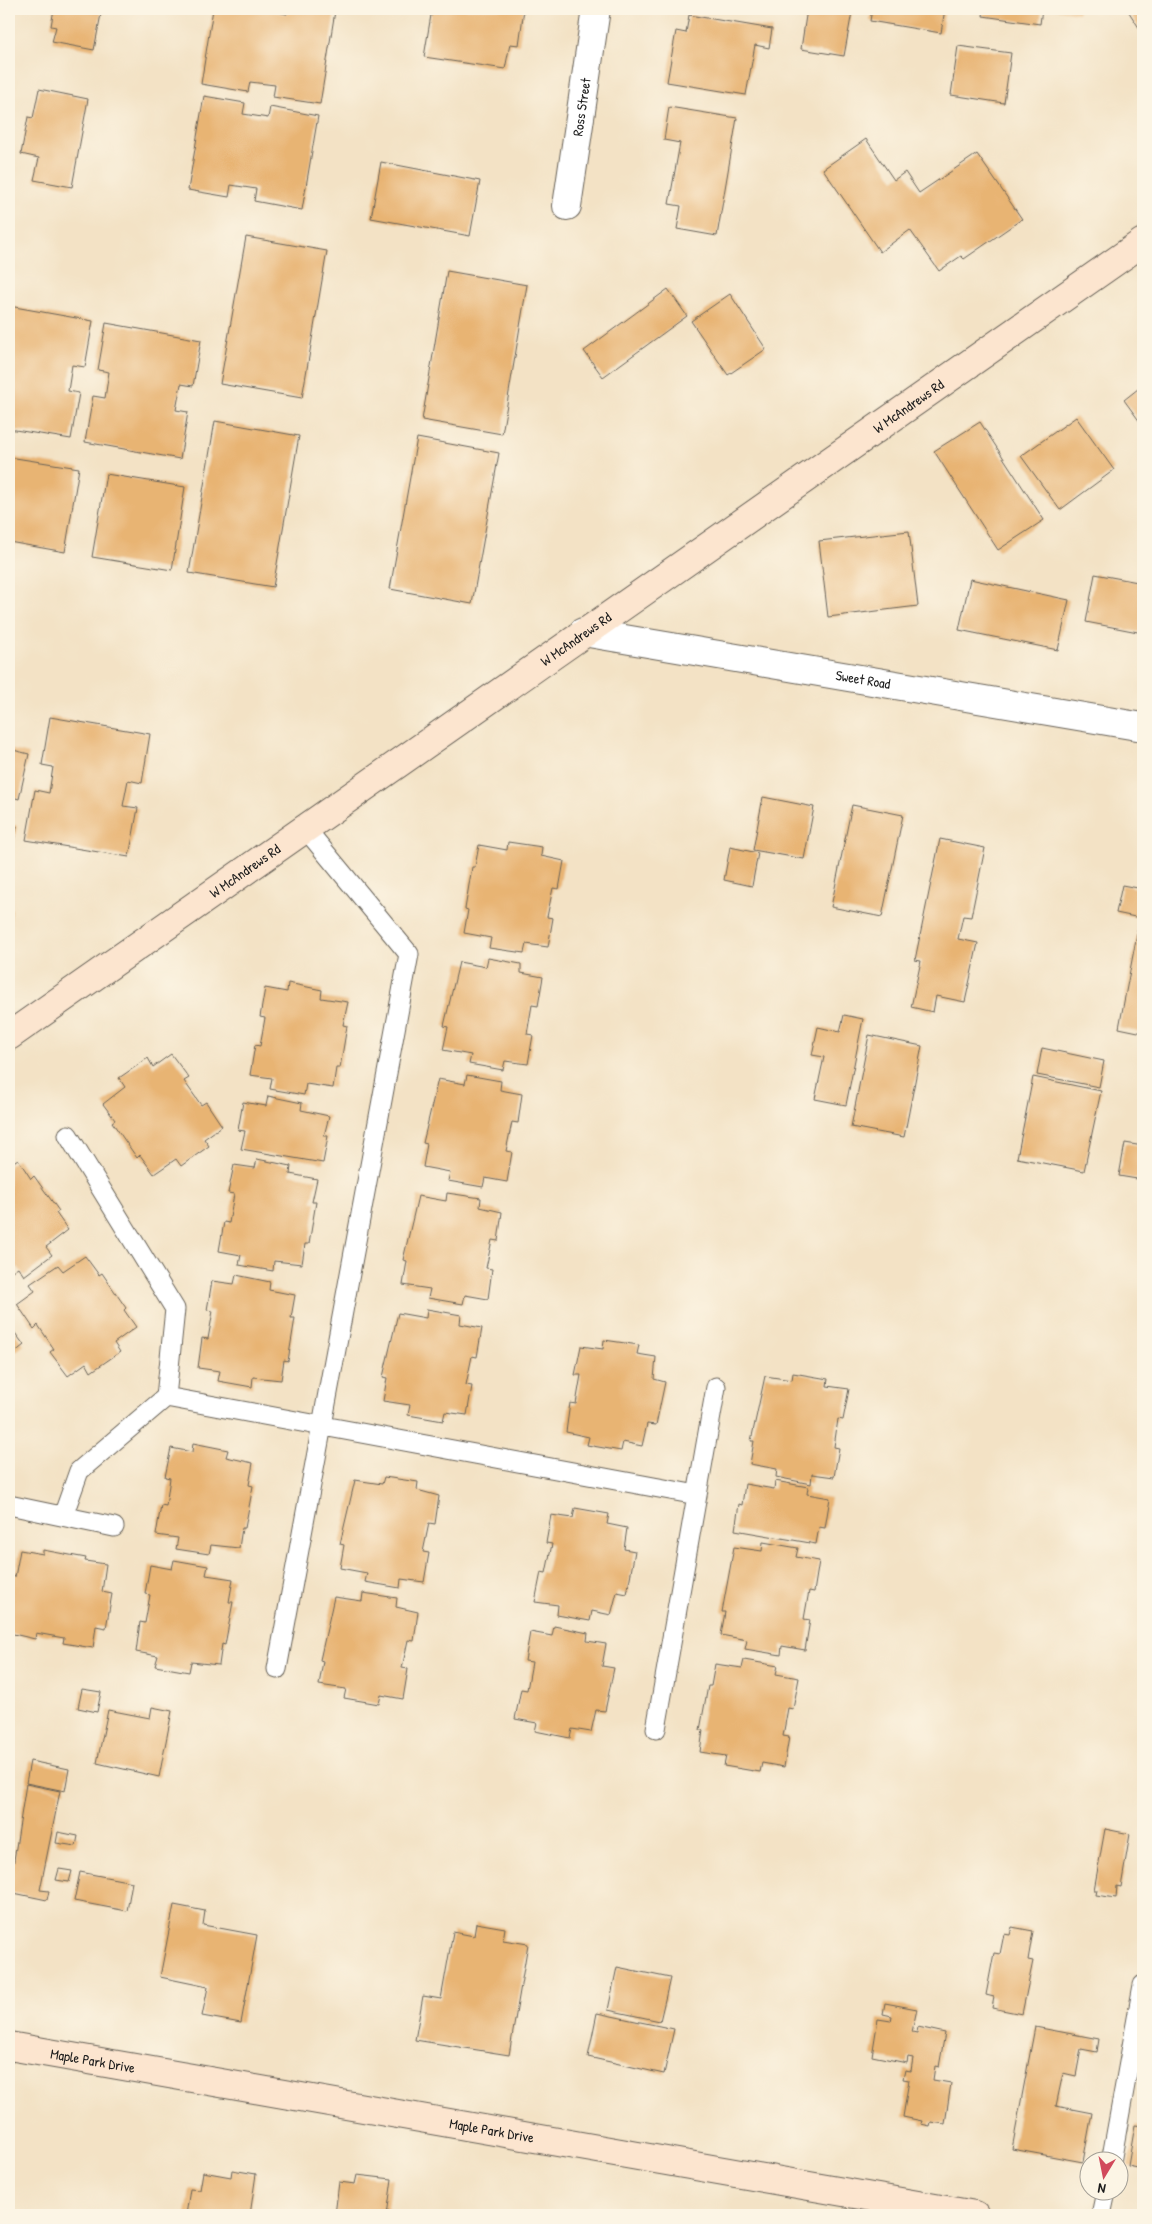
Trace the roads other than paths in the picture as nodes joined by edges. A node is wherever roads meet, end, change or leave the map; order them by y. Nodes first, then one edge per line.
1 (596, 9) edge
2 (567, 206) dead end
3 (1143, 242) edge
4 (583, 632) junction
5 (1143, 727) edge
6 (305, 828) junction
7 (9, 1036) edge
8 (68, 1135) dead end
9 (716, 1387) dead end
10 (166, 1397) junction
11 (322, 1426) junction
12 (697, 1495) junction
13 (9, 1505) edge
14 (63, 1516) junction
15 (114, 1527) dead end
16 (277, 1669) dead end
17 (656, 1729) dead end
18 (1143, 1985) edge
19 (9, 2046) edge
20 (1113, 2152) edge
21 (1104, 2202) edge
22 (976, 2215) edge
23 (1101, 2215) edge

1 - 2 street, Ross Street
3 - 4 street, W McAndrews Rd
4 - 5 street, Sweet Road
4 - 6 street, W McAndrews Rd
6 - 7 street, W McAndrews Rd
6 - 11 lane
8 - 10 lane
9 - 12 lane
10 - 11 lane
10 - 14 lane
11 - 12 lane
11 - 16 lane
12 - 17 lane
13 - 14 lane
14 - 15 lane
18 - 20 lane
19 - 22 street, Maple Park Drive
21 - 23 lane

